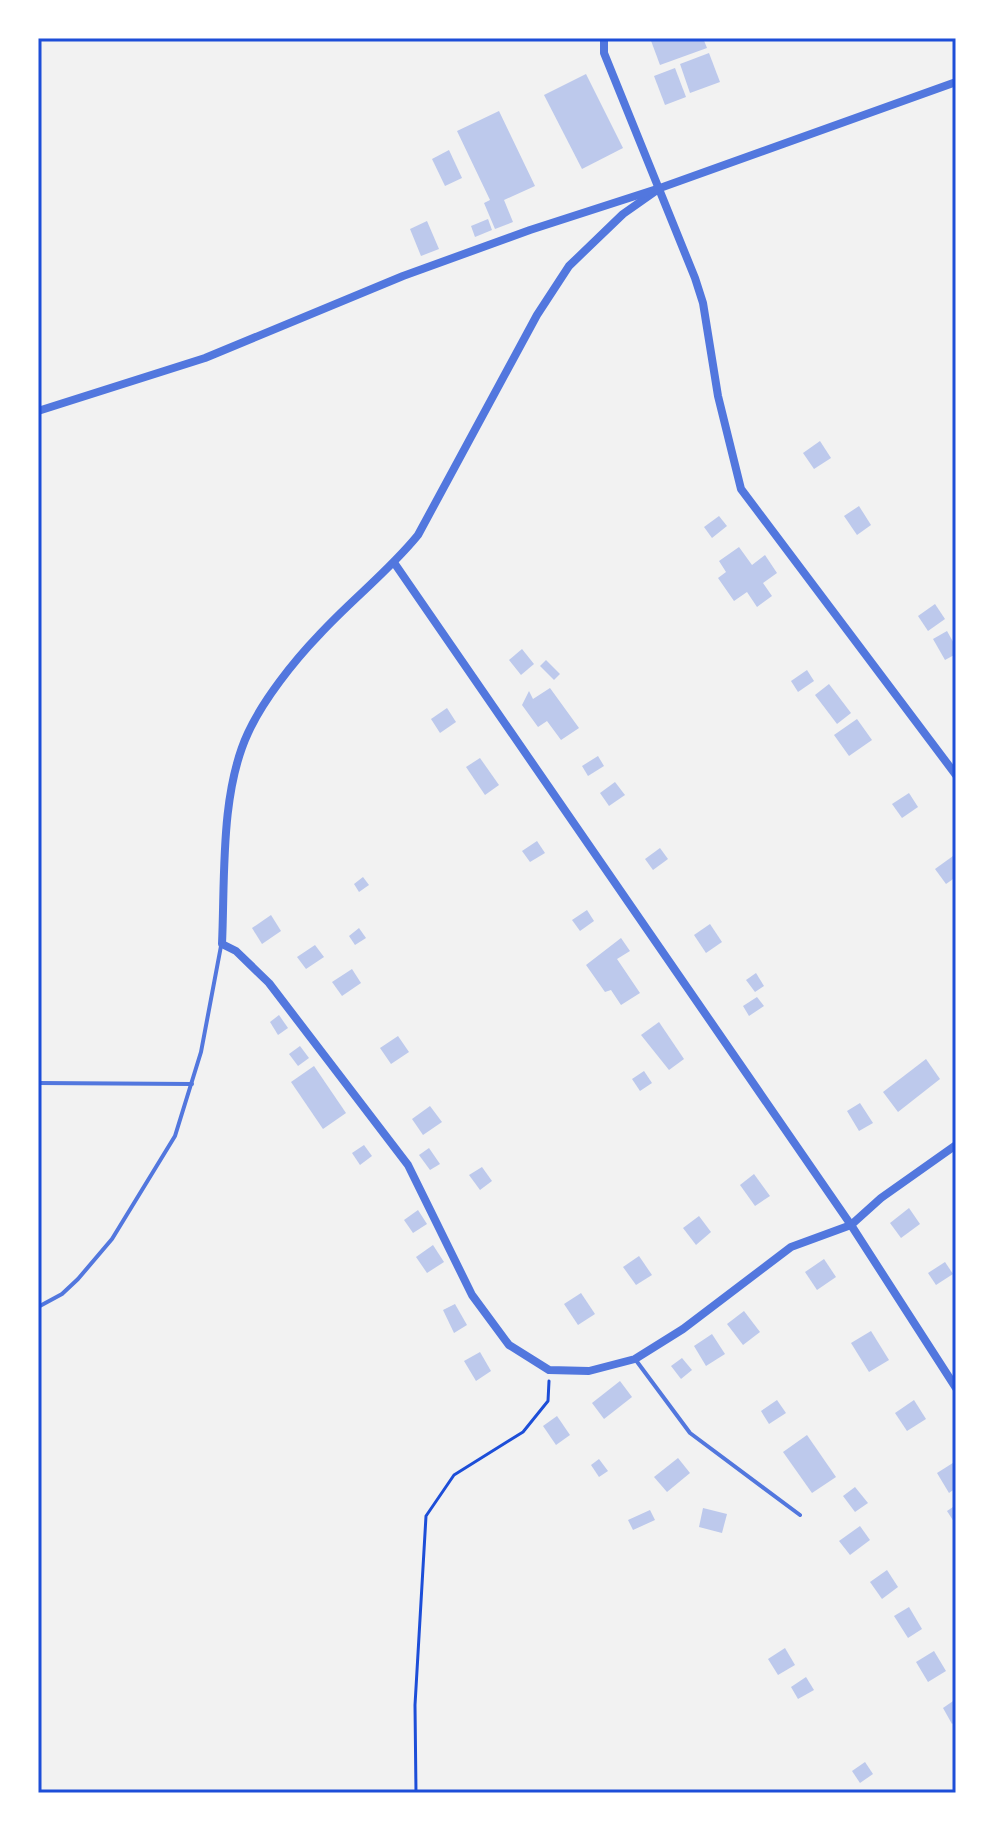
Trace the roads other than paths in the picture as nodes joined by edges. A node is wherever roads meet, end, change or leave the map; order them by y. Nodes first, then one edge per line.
1 (604, 38) edge
2 (956, 82) edge
3 (660, 188) junction
4 (38, 411) edge
5 (395, 564) junction
6 (956, 775) edge
7 (222, 944) junction
8 (38, 1083) edge
9 (193, 1084) junction
10 (956, 1145) edge
11 (851, 1225) junction
12 (38, 1307) edge
13 (635, 1359) junction
14 (956, 1388) edge
15 (800, 1515) dead end

1 - 3 street
2 - 3 street
3 - 4 street
3 - 5 street
3 - 6 street
5 - 7 street
5 - 11 street
7 - 9 lane
7 - 13 street
8 - 9 lane
9 - 12 lane
10 - 11 street
11 - 13 street
11 - 14 street
13 - 15 lane

